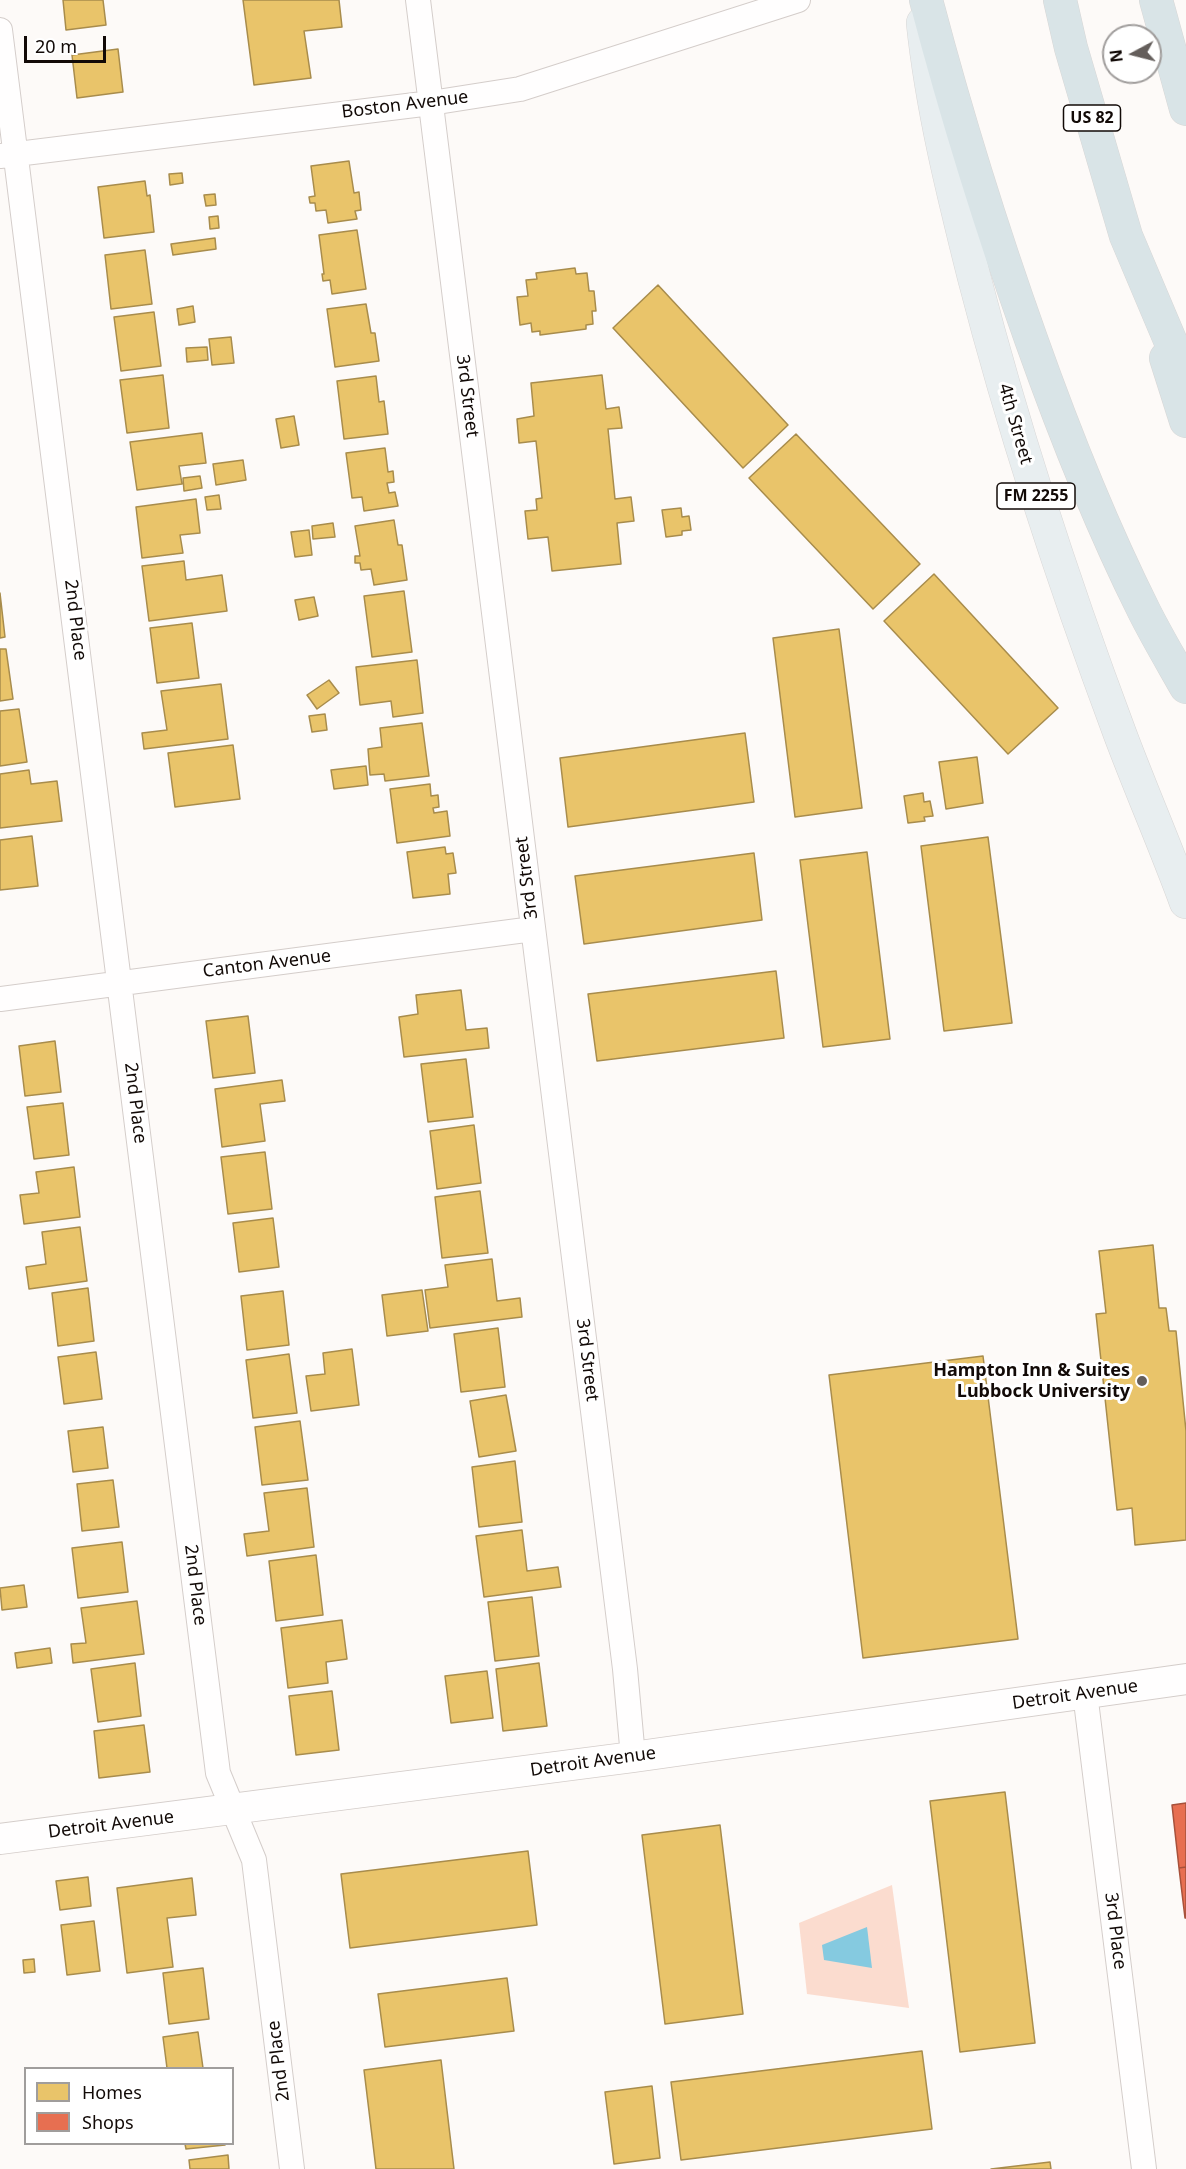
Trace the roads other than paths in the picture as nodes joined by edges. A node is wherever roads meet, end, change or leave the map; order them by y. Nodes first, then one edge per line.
1 (418, 0) edge
2 (798, 0) edge
3 (920, 0) edge
4 (926, 0) edge
5 (1060, 0) edge
6 (1156, 0) edge
7 (0, 30) edge
8 (431, 103) junction
9 (1186, 109) edge
10 (8, 155) edge
11 (1126, 236) junction
12 (1186, 378) edge
13 (1186, 421) edge
14 (1186, 687) edge
15 (1186, 902) edge
16 (533, 929) junction
17 (120, 983) junction
18 (0, 999) edge
19 (1186, 1679) edge
20 (1085, 1693) junction
21 (633, 1757) junction
22 (233, 1809) junction
23 (0, 1839) edge
24 (292, 2169) edge
25 (1144, 2169) edge

1 - 8 street, 3rd Street
2 - 8 street, Boston Avenue
3 - 15 main road, 4th Street / FM 2255
4 - 14 highway
5 - 11 highway, US 82
6 - 9 highway
7 - 10 street, 2nd Place
8 - 10 street, Boston Avenue
8 - 16 street, 3rd Street
10 - 17 street, 2nd Place
11 - 12 highway, US 82
11 - 13 highway
16 - 17 street, Canton Avenue
16 - 21 street, 3rd Street
17 - 18 street, Canton Avenue
17 - 22 street, 2nd Place
19 - 20 street, Detroit Avenue
20 - 21 street, Detroit Avenue
20 - 25 street, 3rd Place
21 - 22 street, Detroit Avenue
22 - 23 street, Detroit Avenue
22 - 24 street, 2nd Place

